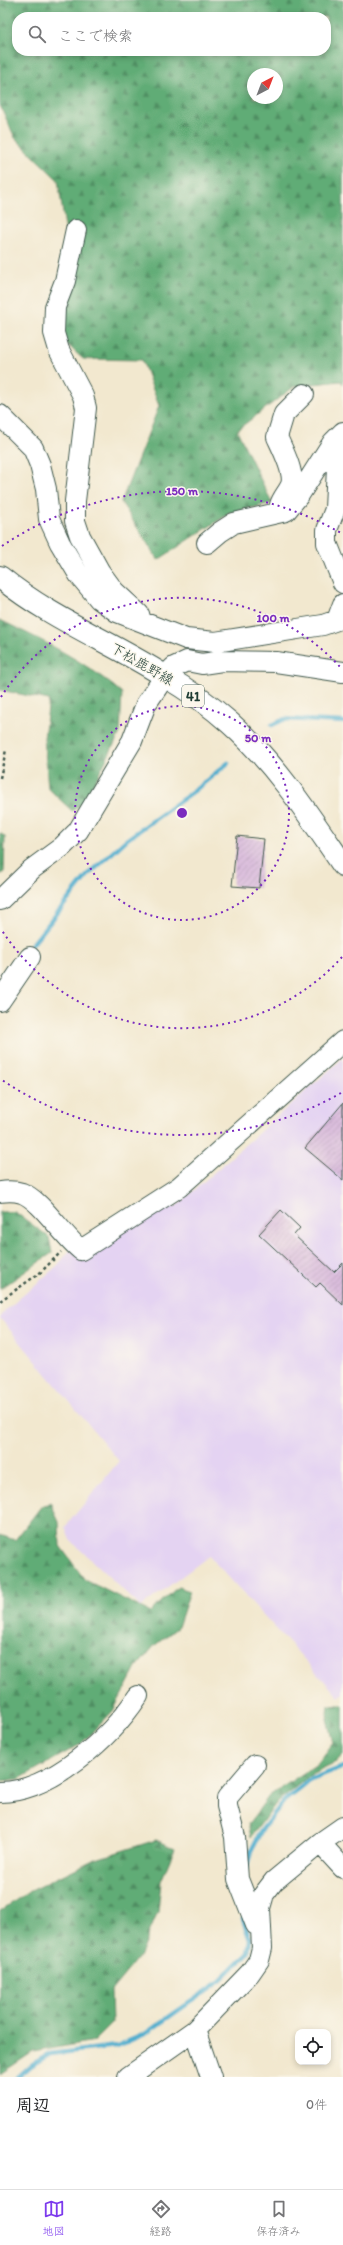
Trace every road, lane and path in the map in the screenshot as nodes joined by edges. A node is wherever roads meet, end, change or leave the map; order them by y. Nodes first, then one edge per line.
1 (76, 230) dead end
2 (304, 394) dead end
3 (0, 415) edge
4 (343, 432) edge
5 (343, 447) edge
6 (280, 513) junction
7 (207, 543) dead end
8 (0, 577) edge
9 (343, 583) edge
10 (343, 604) edge
11 (141, 621) junction
12 (186, 639) junction
13 (187, 661) junction
14 (343, 672) edge
15 (165, 676) junction
16 (6, 750) dead end
17 (0, 778) edge
18 (343, 864) edge
19 (0, 900) edge
20 (30, 956) dead end
21 (0, 1001) edge
22 (343, 1041) edge
23 (0, 1192) edge
24 (71, 1242) junction
25 (0, 1301) edge
26 (138, 1696) dead end
27 (255, 1765) dead end
28 (0, 1792) edge
29 (343, 1827) edge
30 (320, 1843) junction
31 (343, 1868) edge
32 (263, 1935) junction
33 (195, 2030) junction
34 (128, 2077) edge
35 (210, 2077) edge

1 - 11 street
2 - 6 street
3 - 11 street
4 - 6 street
5 - 9 street
6 - 7 street
8 - 15 main road, 下松鹿野線 / 41
10 - 12 street
11 - 12 street
12 - 13 street
13 - 14 street
13 - 15 street
15 - 18 main road, 下松鹿野線 / 41
15 - 19 street
16 - 17 path
20 - 21 street
22 - 24 street
23 - 24 street
24 - 25 path
26 - 28 street
27 - 32 street
29 - 30 street
30 - 31 street
30 - 32 street
32 - 33 street
33 - 34 street
33 - 35 street

